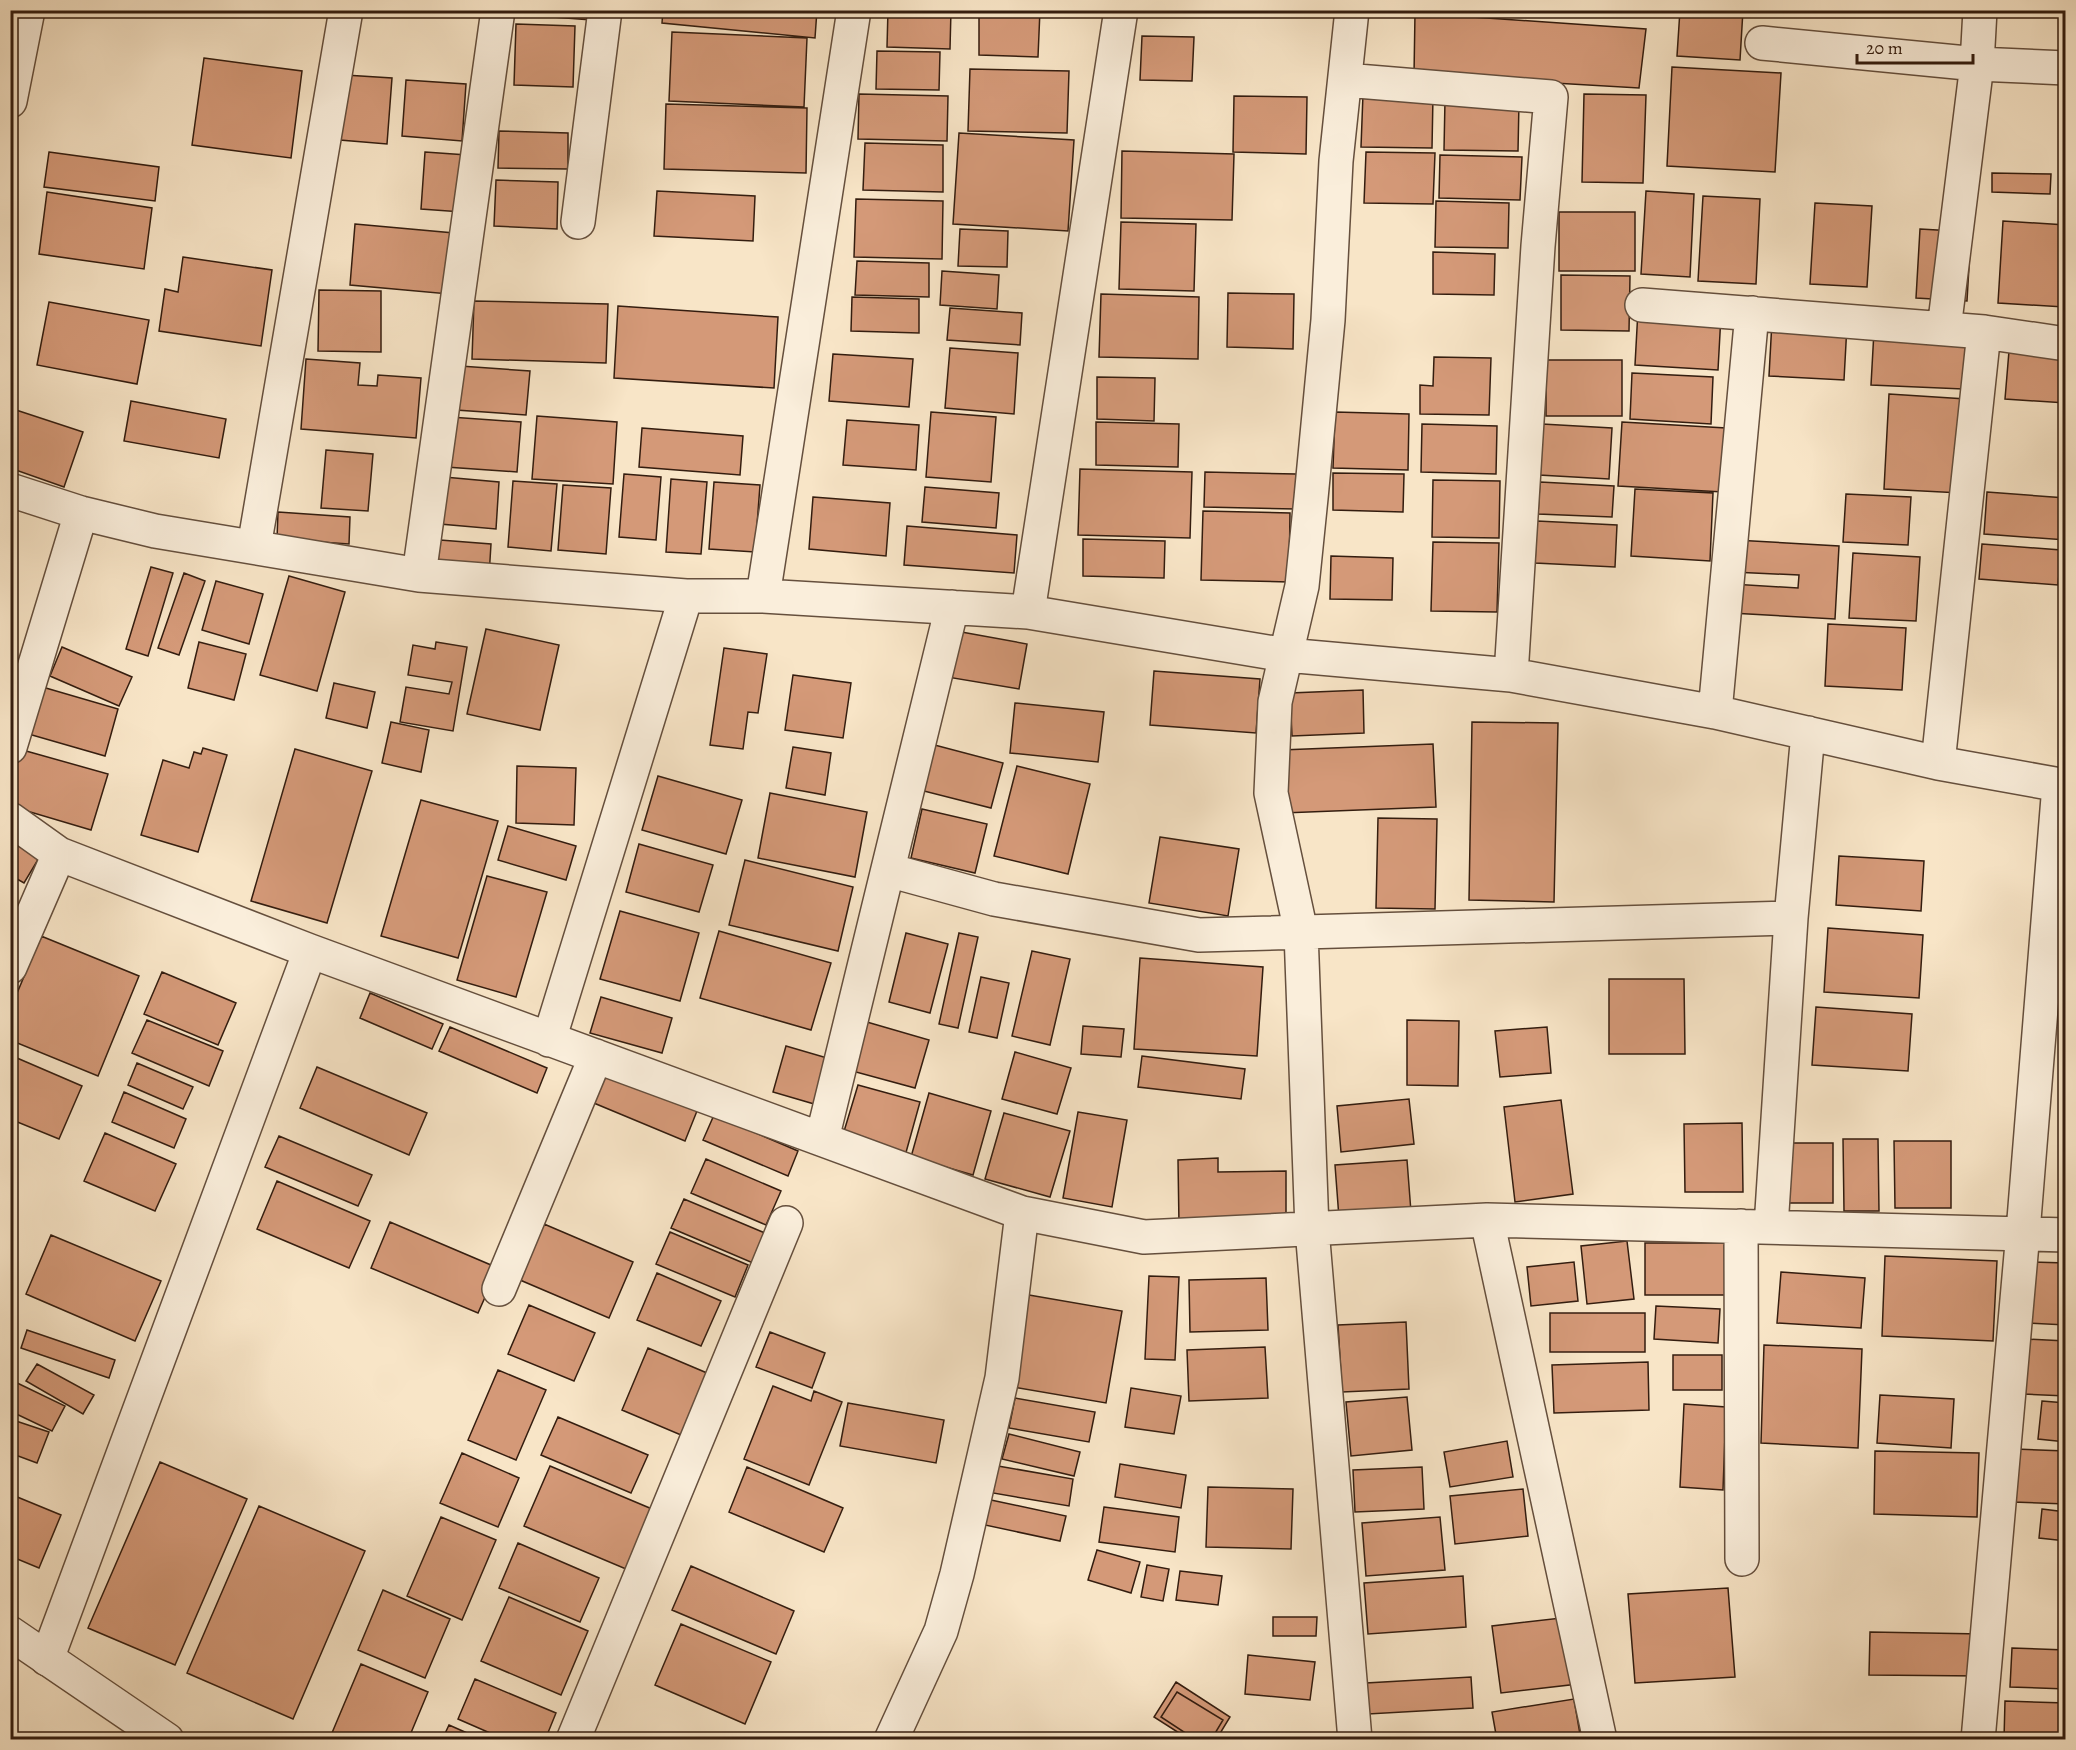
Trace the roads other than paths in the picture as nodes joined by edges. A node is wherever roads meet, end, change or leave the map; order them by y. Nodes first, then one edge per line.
1 (346, 10) edge
2 (498, 10) edge
3 (605, 10) edge
4 (854, 10) edge
5 (1121, 10) edge
6 (1352, 10) edge
7 (1980, 10) edge
8 (21, 18) edge
9 (1762, 43) dead end
10 (1977, 64) junction
11 (2066, 68) edge
12 (1345, 80) junction
13 (10, 101) edge
14 (578, 222) dead end
15 (1642, 304) dead end
16 (1752, 314) junction
17 (1944, 329) junction
18 (1984, 332) junction
19 (2066, 344) edge
20 (10, 490) edge
21 (81, 513) junction
22 (254, 547) junction
23 (419, 575) junction
24 (686, 596) junction
25 (763, 596) junction
26 (951, 607) junction
27 (1028, 612) junction
28 (1286, 655) junction
29 (1511, 675) junction
30 (1715, 712) junction
31 (1808, 733) junction
32 (10, 747) edge
33 (1938, 763) junction
34 (2062, 786) edge
35 (10, 819) edge
36 (59, 854) junction
37 (888, 870) junction
38 (1791, 918) junction
39 (1301, 932) junction
40 (310, 951) junction
41 (10, 967) edge
42 (549, 1040) junction
43 (596, 1056) junction
44 (822, 1139) junction
45 (1022, 1213) junction
46 (1487, 1220) junction
47 (786, 1223) dead end
48 (1756, 1226) junction
49 (1312, 1228) junction
50 (2023, 1232) junction
51 (2066, 1235) edge
52 (499, 1289) dead end
53 (1742, 1559) dead end
54 (10, 1633) edge
55 (47, 1659) junction
56 (166, 1740) edge
57 (573, 1740) edge
58 (891, 1740) edge
59 (1355, 1740) edge
60 (1600, 1740) edge
61 (1978, 1740) edge

1 - 22 street
2 - 23 street
3 - 14 street
4 - 25 street
5 - 27 street
6 - 12 street
7 - 10 street
8 - 13 street
9 - 10 street
10 - 11 street
10 - 17 street
12 - 28 street
12 - 29 street
15 - 16 street
16 - 17 street
16 - 30 street
17 - 18 street
18 - 19 street
18 - 33 street
20 - 21 street
21 - 22 street
21 - 32 street
22 - 23 street
23 - 24 street
24 - 25 street
24 - 42 street
25 - 26 street
26 - 27 street
26 - 37 street
27 - 28 street
28 - 29 street
28 - 39 street
29 - 30 street
30 - 31 street
31 - 33 street
31 - 38 street
33 - 34 street
34 - 50 street
35 - 36 street
36 - 40 street
36 - 41 street
37 - 39 street
37 - 44 street
38 - 39 street
38 - 48 street
39 - 49 street
40 - 42 street
40 - 55 street
42 - 43 street
43 - 44 street
43 - 52 street
44 - 45 street
45 - 49 street
45 - 58 street
46 - 48 street
46 - 49 street
46 - 60 street
47 - 57 street
48 - 50 street
48 - 53 street
49 - 59 street
50 - 51 street
50 - 61 street
54 - 55 street
55 - 56 street

